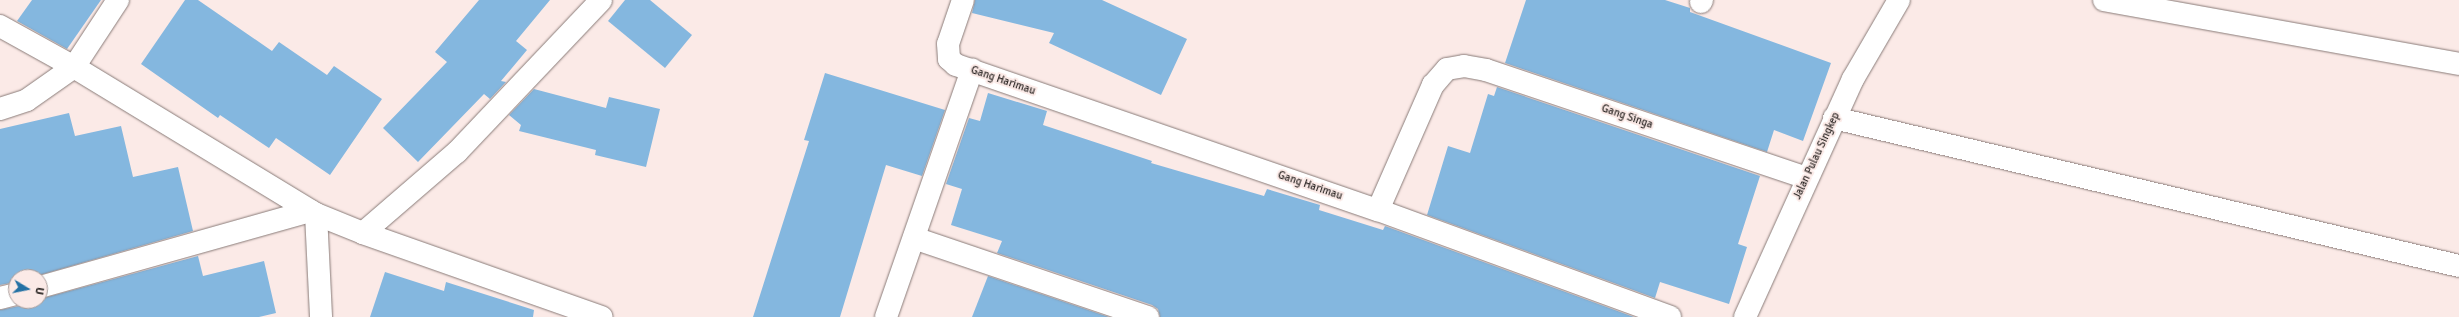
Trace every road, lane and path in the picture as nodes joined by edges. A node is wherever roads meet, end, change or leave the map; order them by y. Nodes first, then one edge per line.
1 (118, 0) edge
2 (600, 0) edge
3 (962, 0) edge
4 (1899, 0) edge
5 (2104, 0) edge
6 (0, 26) edge
7 (2459, 64) edge
8 (74, 67) junction
9 (972, 70) junction
10 (0, 109) edge
11 (1834, 118) junction
12 (1806, 178) junction
13 (1378, 210) junction
14 (314, 212) junction
15 (363, 233) junction
16 (914, 238) junction
17 (2459, 266) edge
18 (48, 285) edge
19 (321, 317) edge
20 (602, 317) edge
21 (886, 317) edge
22 (1148, 317) edge
23 (1670, 317) edge
24 (1745, 317) edge

1 - 8 street
2 - 15 street
3 - 9 street, Gang Harimau
4 - 11 street, Jalan Pulau Singkep
5 - 7 street
6 - 8 street
8 - 10 street
8 - 14 street
9 - 13 street, Gang Harimau
9 - 16 street
11 - 12 street, Jalan Pulau Singkep
11 - 17 street
12 - 13 street, Gang Singa
12 - 24 street, Jalan Pulau Singkep
13 - 23 street, Gang Harimau
14 - 15 street
14 - 18 street
14 - 19 street
15 - 20 street
16 - 21 street
16 - 22 street

